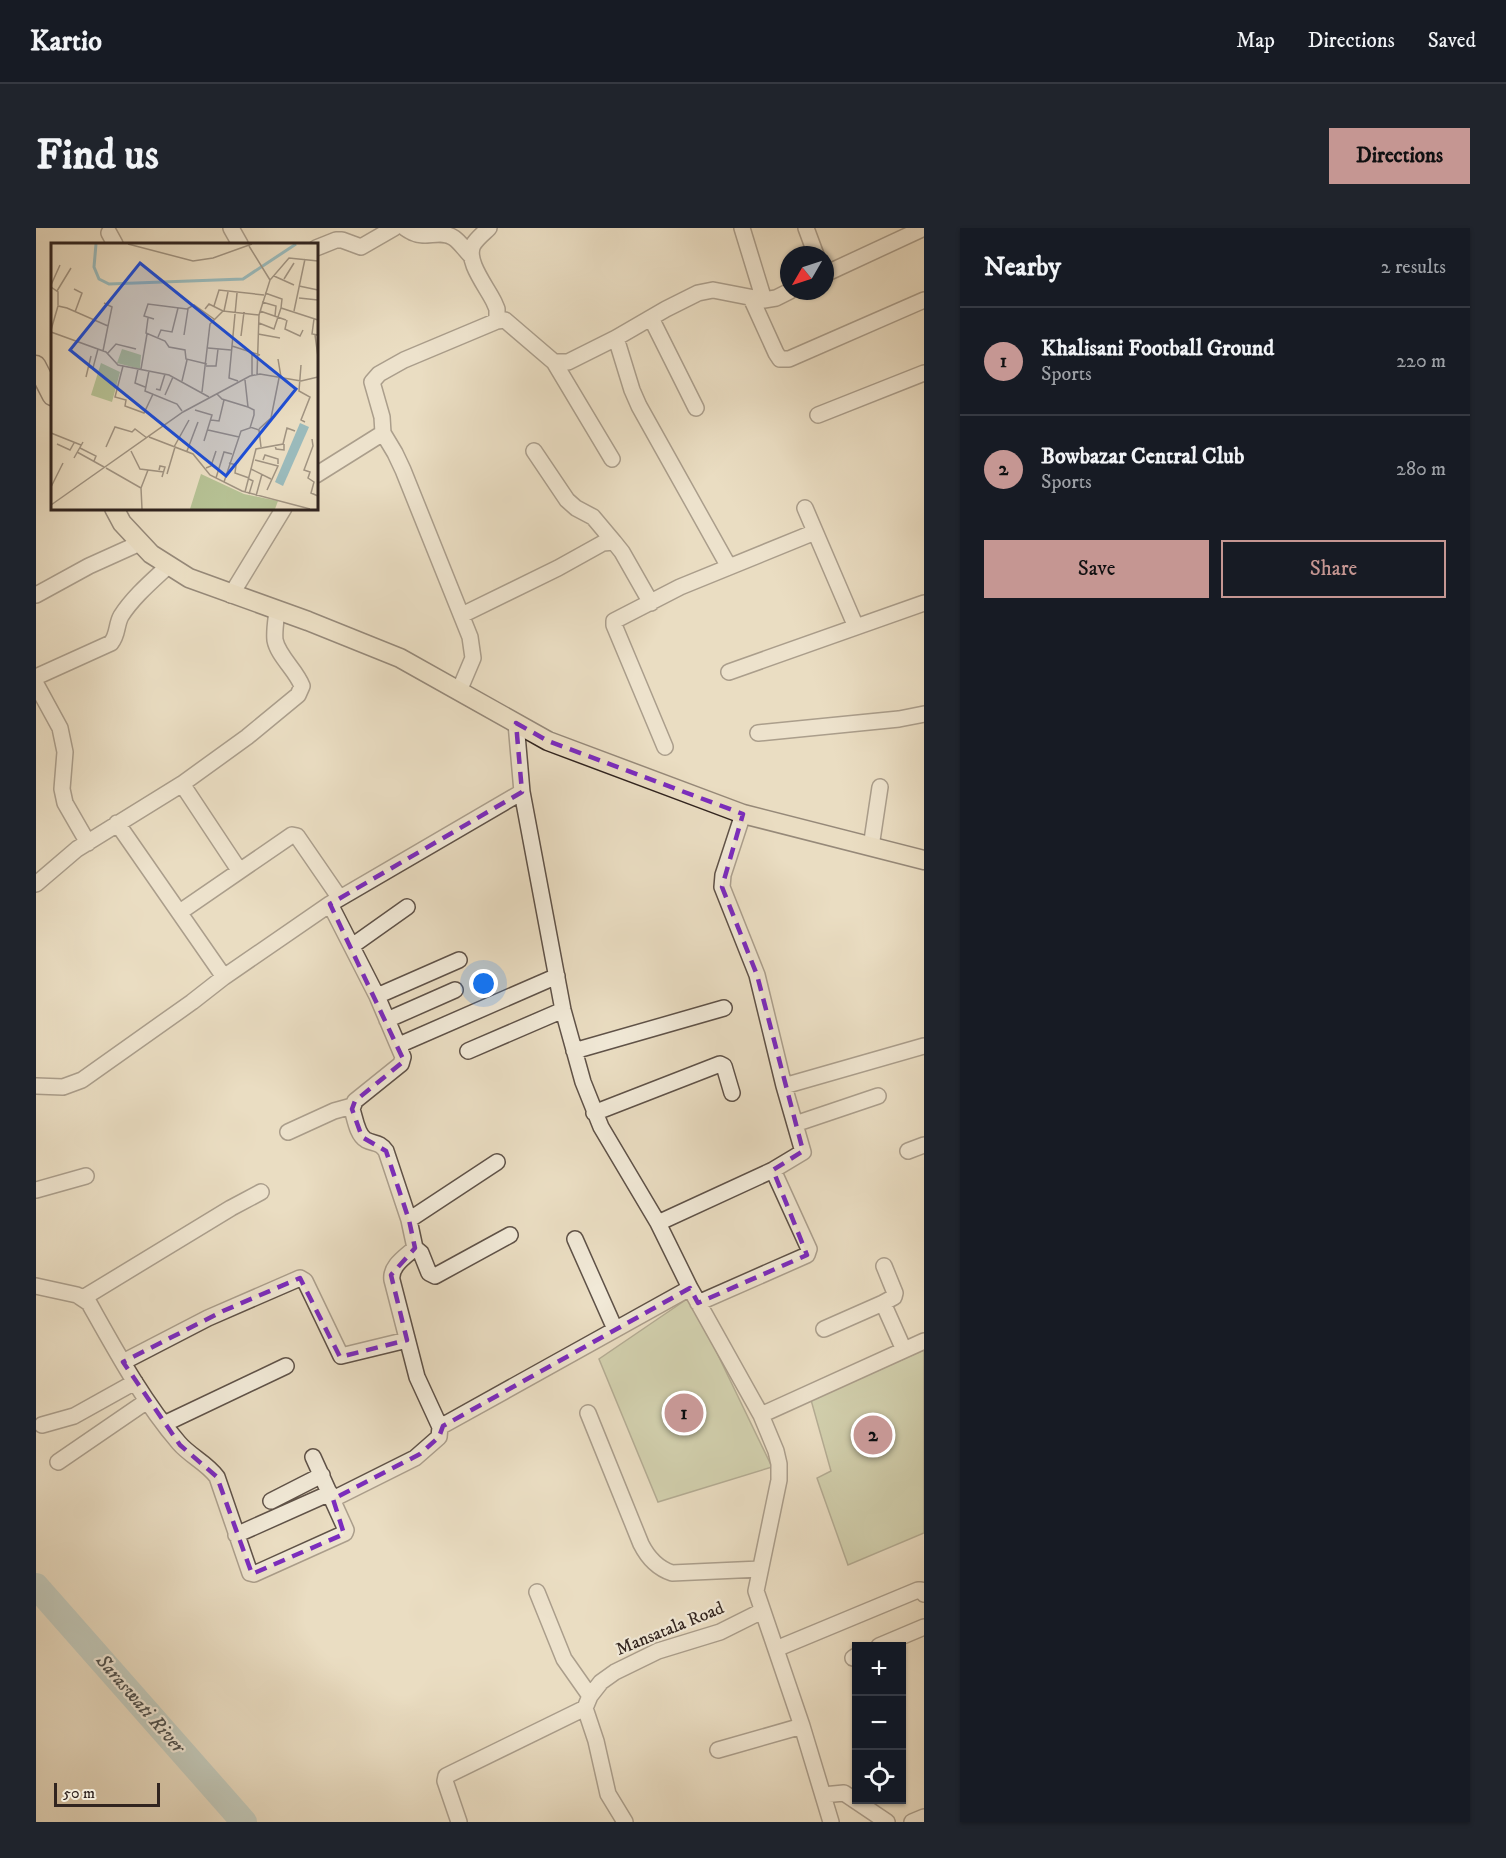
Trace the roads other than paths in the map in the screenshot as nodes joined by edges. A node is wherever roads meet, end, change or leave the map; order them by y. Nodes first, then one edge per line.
1 (231, 228) edge
2 (393, 228) edge
3 (405, 228) edge
4 (489, 228) edge
5 (742, 228) edge
6 (806, 228) edge
7 (923, 228) edge
8 (239, 243) edge
9 (813, 246) edge
10 (318, 247) edge
11 (471, 256) junction
12 (834, 270) edge
13 (780, 296) edge
14 (758, 299) junction
15 (924, 300) edge
16 (651, 318) junction
17 (497, 321) junction
18 (616, 338) junction
19 (554, 362) junction
20 (924, 373) edge
21 (696, 408) dead end
22 (818, 415) dead end
23 (382, 433) junction
24 (534, 451) dead end
25 (612, 459) dead end
26 (318, 474) edge
27 (805, 508) dead end
28 (115, 510) edge
29 (283, 510) edge
30 (815, 532) junction
31 (614, 542) junction
32 (140, 543) junction
33 (168, 566) junction
34 (729, 567) junction
35 (36, 595) edge
36 (231, 595) junction
37 (651, 603) junction
38 (924, 603) edge
39 (277, 610) junction
40 (462, 615) junction
41 (856, 627) junction
42 (729, 672) dead end
43 (36, 677) edge
44 (36, 684) edge
45 (459, 691) junction
46 (924, 714) edge
47 (516, 723) junction
48 (758, 733) dead end
49 (665, 747) dead end
50 (182, 784) junction
51 (880, 787) dead end
52 (522, 792) junction
53 (743, 814) junction
54 (117, 824) junction
55 (88, 843) junction
56 (872, 847) junction
57 (924, 860) edge
58 (239, 870) junction
59 (36, 884) edge
60 (334, 900) junction
61 (407, 907) dead end
62 (180, 912) junction
63 (352, 946) junction
64 (459, 960) dead end
65 (557, 976) junction
66 (224, 977) junction
67 (455, 990) dead end
68 (377, 996) junction
69 (724, 1008) dead end
70 (563, 1010) junction
71 (387, 1020) junction
72 (399, 1045) junction
73 (924, 1046) edge
74 (468, 1051) dead end
75 (574, 1051) junction
76 (36, 1086) edge
77 (784, 1086) junction
78 (732, 1093) dead end
79 (878, 1096) dead end
80 (352, 1106) junction
81 (594, 1113) junction
82 (795, 1124) junction
83 (288, 1132) dead end
84 (924, 1145) edge
85 (908, 1151) dead end
86 (497, 1161) dead end
87 (773, 1170) junction
88 (86, 1176) dead end
89 (36, 1190) edge
90 (261, 1192) dead end
91 (409, 1220) junction
92 (658, 1223) junction
93 (510, 1235) dead end
94 (575, 1239) dead end
95 (415, 1248) junction
96 (884, 1266) dead end
97 (37, 1287) edge
98 (690, 1288) junction
99 (83, 1298) junction
100 (698, 1303) junction
101 (883, 1303) junction
102 (615, 1329) junction
103 (824, 1329) dead end
104 (406, 1340) junction
105 (924, 1341) edge
106 (904, 1350) junction
107 (123, 1362) junction
108 (286, 1366) dead end
109 (135, 1382) junction
110 (147, 1401) junction
111 (588, 1413) dead end
112 (761, 1415) junction
113 (164, 1424) junction
114 (42, 1425) dead end
115 (440, 1427) junction
116 (313, 1457) dead end
117 (58, 1462) dead end
118 (322, 1475) junction
119 (331, 1496) junction
120 (270, 1501) dead end
121 (236, 1535) junction
122 (760, 1569) junction
123 (537, 1592) dead end
124 (924, 1594) edge
125 (762, 1611) junction
126 (924, 1627) edge
127 (890, 1642) edge
128 (776, 1649) junction
129 (588, 1702) junction
130 (802, 1726) junction
131 (718, 1750) dead end
132 (822, 1795) junction
133 (924, 1816) edge
134 (459, 1822) edge
135 (625, 1822) edge
136 (831, 1822) edge
137 (887, 1822) edge
138 (912, 1822) edge

1 - 8 street
2 - 10 street
3 - 11 street
4 - 11 street
5 - 14 street
6 - 9 street
7 - 12 street
11 - 17 street
13 - 14 street
14 - 15 street
14 - 16 street
16 - 18 street
16 - 21 street
17 - 19 street
17 - 23 street
18 - 19 street
18 - 34 street
19 - 25 street
20 - 22 street
23 - 26 street
23 - 40 street
24 - 31 street
27 - 30 street
28 - 32 main road
29 - 36 street
30 - 34 street
30 - 41 street
31 - 37 street
31 - 40 street
32 - 33 main road
32 - 35 street
33 - 36 main road
33 - 43 street
34 - 37 street
36 - 39 main road
37 - 49 street
38 - 41 street
39 - 45 main road
39 - 50 street
40 - 45 street
41 - 42 street
44 - 55 street
45 - 47 main road
46 - 48 street
47 - 52 street
47 - 53 main road
50 - 54 street
50 - 58 street
51 - 56 street
52 - 60 street
52 - 65 street
53 - 56 main road
53 - 77 street
54 - 55 street
54 - 62 street
55 - 59 street
56 - 57 main road
58 - 60 street
58 - 62 street
60 - 63 street
60 - 66 street
61 - 63 street
62 - 66 street
63 - 68 street
64 - 68 street
65 - 70 street
65 - 72 street
66 - 76 street
67 - 71 street
68 - 71 street
69 - 75 street
70 - 74 street
70 - 75 street
71 - 72 street
72 - 80 street
73 - 77 street
75 - 81 street
77 - 82 street
78 - 81 street
79 - 82 street
80 - 83 street
80 - 91 street
81 - 92 street
82 - 87 street
84 - 85 street
86 - 91 street
87 - 92 street
87 - 100 street
88 - 89 street
90 - 99 street
91 - 95 street
92 - 98 street
93 - 95 street
94 - 102 street
95 - 104 street
96 - 101 street
97 - 99 street
98 - 100 street
98 - 102 street
99 - 107 street
100 - 112 street
101 - 103 street
101 - 106 street
102 - 115 street
104 - 107 street
104 - 115 street
105 - 106 street
106 - 112 street
107 - 109 street
108 - 113 street
109 - 110 street
109 - 114 street
110 - 113 street
110 - 117 street
111 - 122 street
112 - 122 street
113 - 121 street
115 - 119 street
116 - 118 street
118 - 119 street
118 - 120 street
119 - 121 street
119 - 121 street
122 - 125 street
123 - 129 street
124 - 128 street
125 - 128 street
125 - 129 street, Mansatala Road
126 - 127 street
128 - 130 street
129 - 134 street, Mansatala Road
129 - 135 street
130 - 131 street
130 - 132 street
132 - 136 street
132 - 137 street
133 - 138 street

